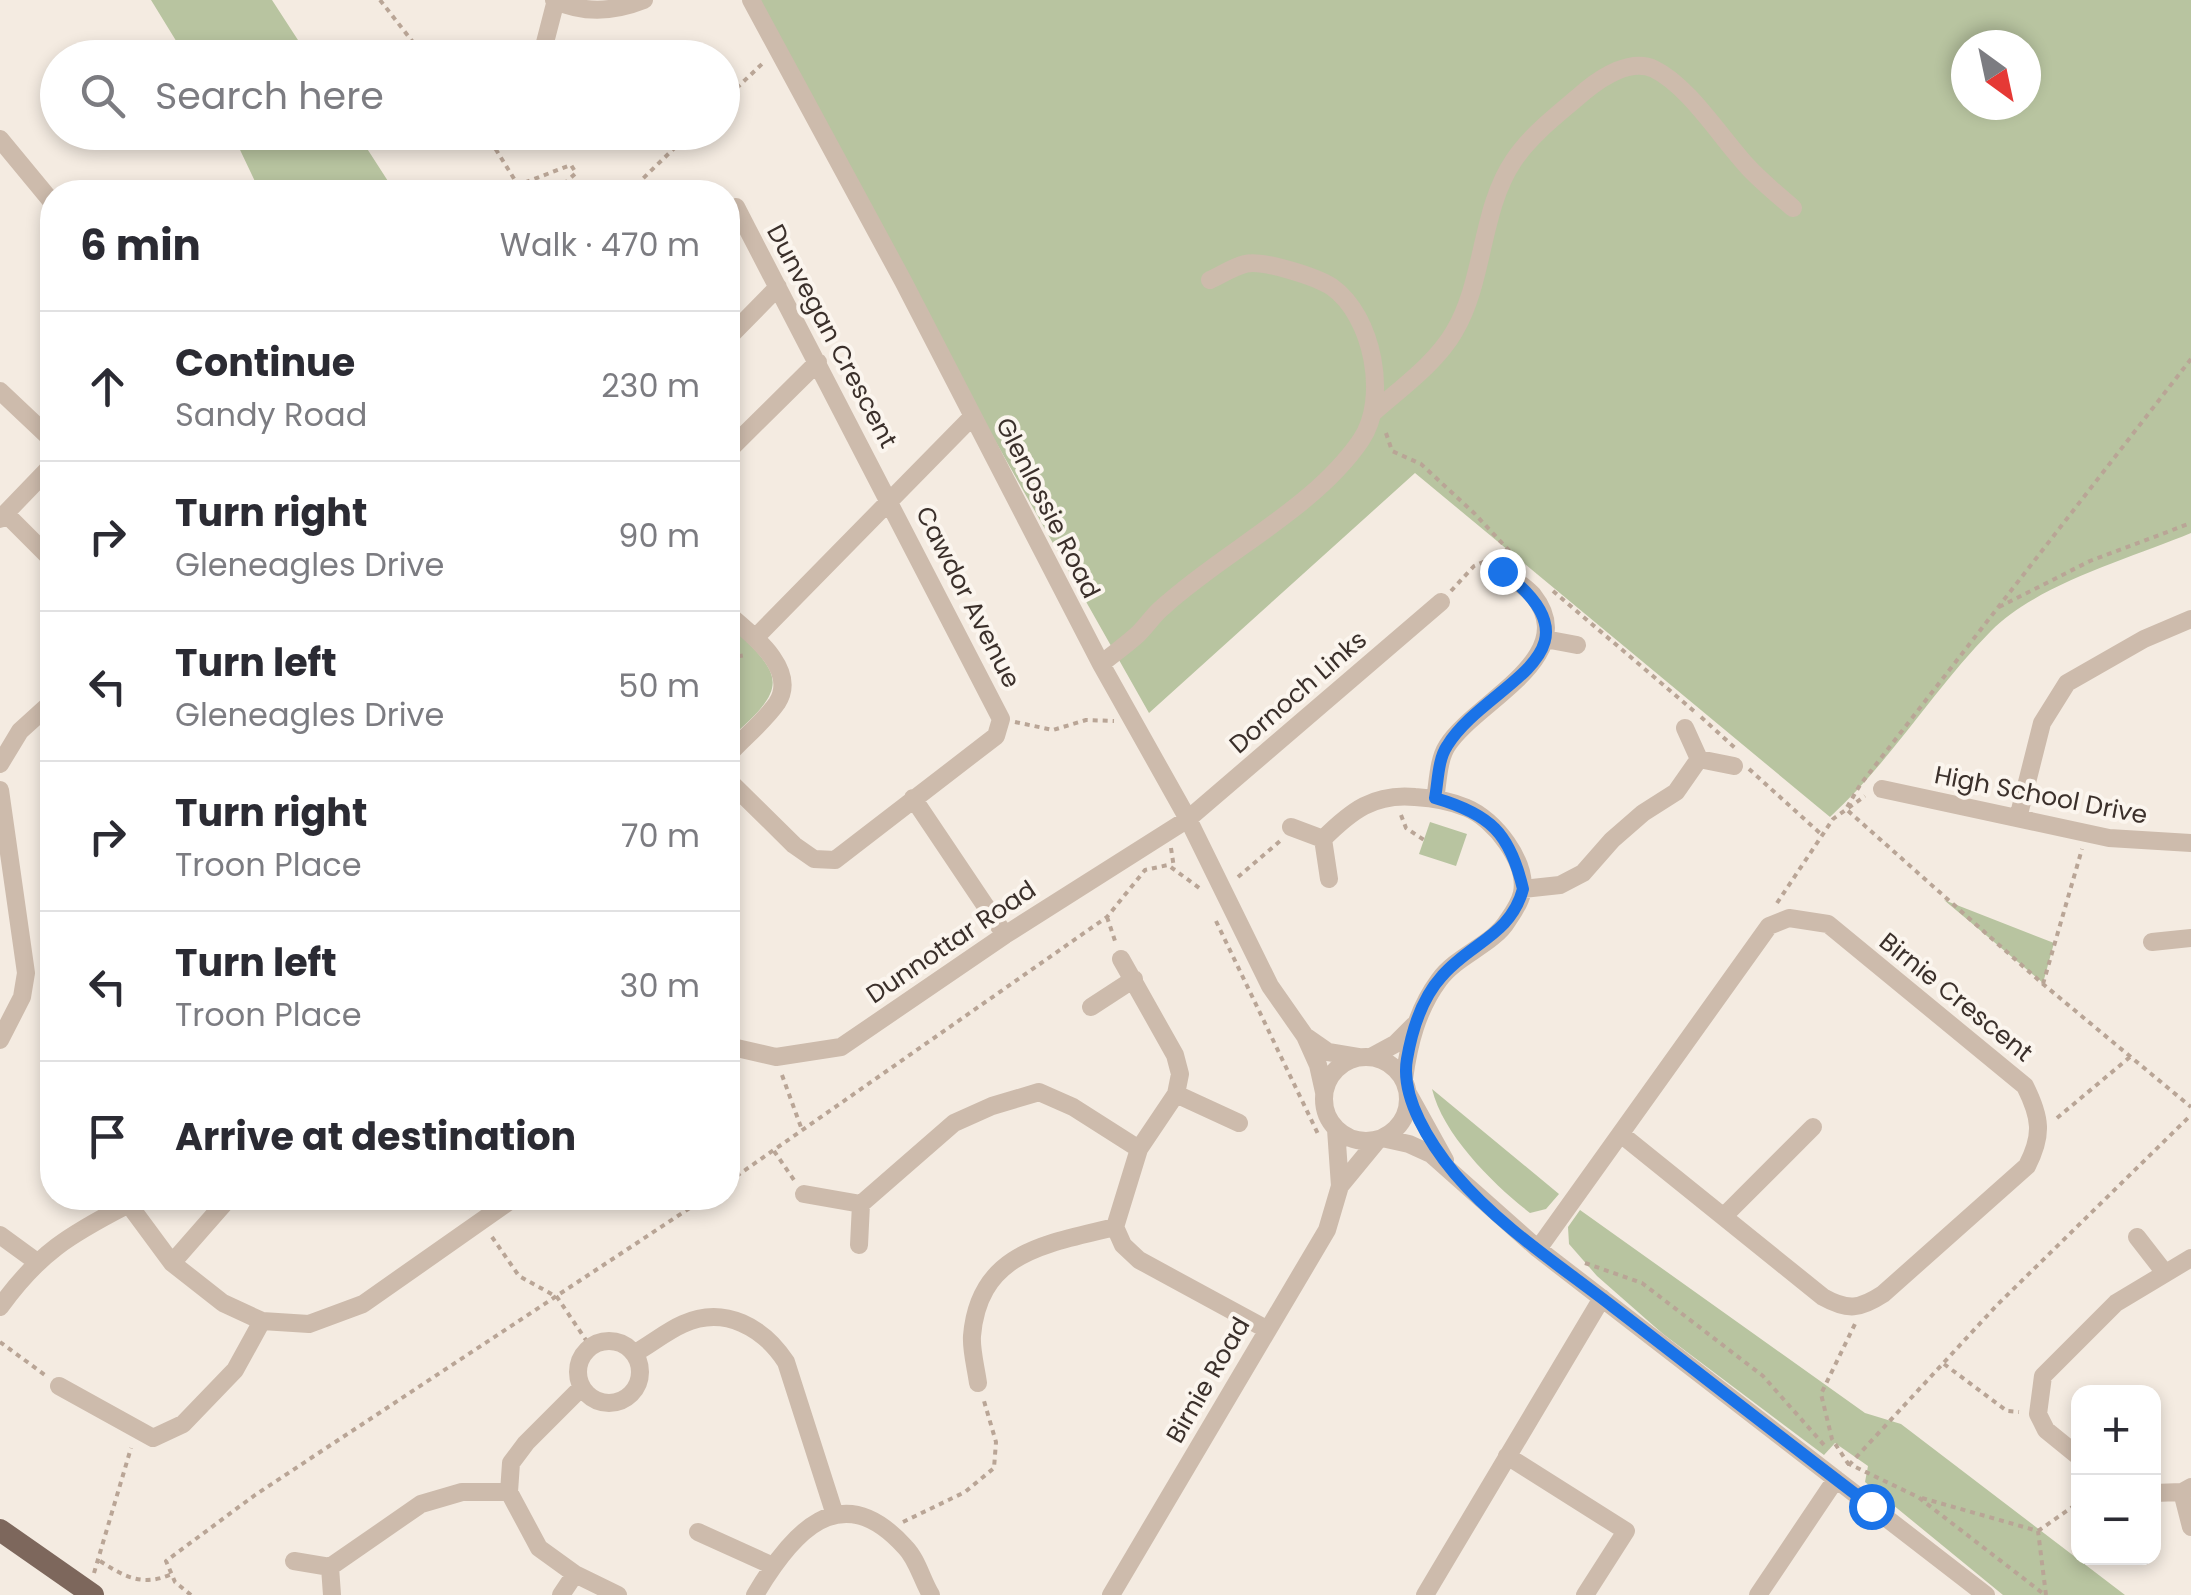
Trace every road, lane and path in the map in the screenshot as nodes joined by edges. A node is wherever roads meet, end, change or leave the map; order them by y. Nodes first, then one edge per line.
1 (380, 0) edge
2 (556, 0) edge
3 (644, 0) edge
4 (751, 0) edge
5 (411, 40) edge
6 (546, 40) edge
7 (767, 60) dead end
8 (740, 85) edge
9 (0, 139) edge
10 (497, 150) edge
11 (672, 150) edge
12 (515, 180) edge
13 (531, 180) edge
14 (568, 180) edge
15 (641, 180) edge
16 (40, 187) edge
17 (1793, 208) dead end
18 (740, 215) edge
19 (1210, 280) dead end
20 (778, 287) junction
21 (740, 326) edge
22 (2191, 359) edge
23 (818, 362) junction
24 (0, 392) edge
25 (1374, 412) junction
26 (973, 416) junction
27 (40, 429) edge
28 (740, 439) edge
29 (40, 478) edge
30 (890, 498) junction
31 (4, 517) edge
32 (2191, 523) edge
33 (40, 549) edge
34 (1522, 564) dead end
35 (1502, 571) joint
36 (1549, 588) dead end
37 (1441, 602) joint
38 (1998, 608) junction
39 (2191, 619) edge
40 (740, 625) edge
41 (755, 638) junction
42 (1545, 639) junction
43 (1577, 645) dead end
44 (1101, 664) junction
45 (40, 713) edge
46 (1001, 718) junction
47 (1136, 722) junction
48 (1686, 728) dead end
49 (740, 742) edge
50 (1699, 759) junction
51 (0, 764) edge
52 (1743, 768) junction
53 (1882, 789) joint
54 (0, 790) edge
55 (740, 792) edge
56 (1400, 796) junction
57 (913, 798) junction
58 (1435, 798) junction
59 (1846, 809) junction
60 (2018, 818) junction
61 (1188, 819) junction
62 (1293, 828) joint
63 (2086, 834) junction
64 (1822, 835) junction
65 (1322, 839) junction
66 (1424, 840) dead end
67 (2191, 843) edge
68 (1329, 879) dead end
69 (1523, 889) junction
70 (1214, 891) junction
71 (1212, 909) dead end
72 (1106, 917) junction
73 (1769, 926) junction
74 (1005, 935) junction
75 (2191, 938) edge
76 (2152, 942) dead end
77 (1122, 959) joint
78 (1134, 978) junction
79 (2043, 984) junction
80 (1091, 1006) dead end
81 (1415, 1025) junction
82 (1305, 1036) junction
83 (0, 1040) edge
84 (740, 1049) edge
85 (776, 1057) junction
86 (1365, 1057) junction
87 (2130, 1057) junction
88 (1406, 1086) junction
89 (1324, 1092) junction
90 (1176, 1094) junction
91 (2191, 1108) edge
92 (2191, 1115) edge
93 (1240, 1123) dead end
94 (1812, 1127) dead end
95 (802, 1130) junction
96 (2040, 1132) junction
97 (1329, 1134) junction
98 (1622, 1135) junction
99 (1380, 1139) junction
100 (1139, 1149) junction
101 (774, 1151) junction
102 (1454, 1172) junction
103 (740, 1174) edge
104 (1340, 1186) junction
105 (804, 1194) joint
106 (860, 1204) junction
107 (112, 1210) edge
108 (131, 1210) edge
109 (218, 1210) edge
110 (498, 1210) edge
111 (687, 1210) edge
112 (1724, 1216) junction
113 (481, 1222) junction
114 (1114, 1227) junction
115 (0, 1235) edge
116 (2137, 1236) dead end
117 (860, 1245) dead end
118 (1538, 1249) junction
119 (2191, 1258) edge
120 (37, 1262) junction
121 (172, 1263) junction
122 (1591, 1264) dead end
123 (2165, 1273) junction
124 (557, 1298) junction
125 (1602, 1298) junction
126 (0, 1306) edge
127 (1856, 1308) junction
128 (262, 1321) junction
129 (1266, 1329) junction
130 (0, 1342) edge
131 (590, 1346) junction
132 (635, 1354) junction
133 (1943, 1363) junction
134 (978, 1382) joint
135 (60, 1386) joint
136 (582, 1388) junction
137 (2038, 1414) junction
138 (137, 1429) junction
139 (2071, 1450) edge
140 (1507, 1456) junction
141 (1843, 1472) junction
142 (2186, 1489) edge
143 (509, 1492) junction
144 (2161, 1492) edge
145 (1918, 1497) junction
146 (2071, 1508) edge
147 (835, 1515) junction
148 (0, 1518) edge
149 (2191, 1528) edge
150 (0, 1530) edge
151 (885, 1531) junction
152 (2038, 1531) junction
153 (698, 1532) dead end
154 (100, 1561) junction
155 (294, 1561) dead end
156 (772, 1566) junction
157 (330, 1567) junction
158 (172, 1574) junction
159 (575, 1574) junction
160 (90, 1593) edge
161 (191, 1595) edge
162 (332, 1595) edge
163 (562, 1595) edge
164 (618, 1595) edge
165 (756, 1595) edge
166 (931, 1595) edge
167 (1111, 1595) edge
168 (1425, 1595) edge
169 (1586, 1595) edge
170 (1758, 1595) edge
171 (1986, 1595) edge
172 (2045, 1595) edge

1 - 5 path
2 - 3 street
2 - 6 street
4 - 26 street, Glenlossie Road
7 - 8 path
9 - 16 street
10 - 12 path
11 - 15 path
13 - 14 path
17 - 25 street
18 - 20 street, Dunvegan Crescent
19 - 25 street
20 - 21 street
20 - 23 street, Dunvegan Crescent
22 - 38 path
23 - 28 street
23 - 30 street, Dunvegan Crescent
24 - 27 street
25 - 34 path
25 - 44 street
26 - 30 street
26 - 44 street, Glenlossie Road
29 - 31 street
30 - 41 street
30 - 46 street, Cawdor Avenue
31 - 33 street
32 - 38 path
35 - 37 path
35 - 42 street
36 - 52 path
37 - 61 street, Dornoch Links
38 - 59 path
39 - 60 street
40 - 41 street
41 - 49 street
42 - 43 street
42 - 58 street
44 - 47 street, Glenlossie Road
45 - 51 street
46 - 47 path
46 - 57 street, Cawdor Avenue
47 - 61 street, Glenlossie Road
48 - 50 street
50 - 52 street
50 - 69 street
52 - 64 path
53 - 59 path
53 - 60 street, High School Drive
54 - 83 street
55 - 57 street, Cawdor Avenue
56 - 58 street
56 - 65 street
56 - 66 path
57 - 74 street
58 - 69 street
59 - 64 path
59 - 79 path
60 - 63 street, High School Drive
61 - 70 street, Glenlossie Road
61 - 74 street, Dunnottar Road
62 - 65 street
62 - 70 path
63 - 67 street, High School Drive
63 - 79 path
64 - 73 path
65 - 68 street
69 - 81 street
70 - 72 path
70 - 82 street, Glenlossie Road
71 - 97 path
72 - 77 path
72 - 95 path
73 - 96 street, Birnie Crescent
73 - 98 street
74 - 85 street, Dunnottar Road
75 - 76 street
77 - 78 street
78 - 80 street
78 - 90 street
79 - 87 path
81 - 86 street
81 - 88 street
82 - 86 street
82 - 89 street, Glenlossie Road
84 - 85 street, Dunnottar Road
85 - 95 path
86 - 88 street
86 - 89 street
87 - 91 path
87 - 96 path
88 - 99 street
88 - 102 street
89 - 97 street
90 - 93 street
90 - 100 street
92 - 133 path
94 - 112 street
95 - 101 path
96 - 127 street
97 - 99 street
97 - 104 street, Birnie Road
98 - 112 street
98 - 118 street
99 - 102 street
99 - 104 street, Birnie Road
100 - 106 street
100 - 114 street
101 - 103 path
101 - 105 path
102 - 118 street
104 - 129 street, Birnie Road
105 - 106 street
106 - 117 street
107 - 120 street
108 - 121 street
109 - 121 street
110 - 113 street
111 - 124 path
112 - 127 street
113 - 124 path
113 - 128 street
114 - 129 street
114 - 134 street
115 - 120 street
116 - 123 street
118 - 125 street
119 - 123 street
120 - 126 street
121 - 128 street
122 - 141 path
123 - 137 street
124 - 131 path
124 - 158 path
125 - 140 street
125 - 141 street
127 - 141 path
128 - 138 street
129 - 167 street, Birnie Road
130 - 135 path
131 - 132 street
131 - 136 street
132 - 136 street
132 - 147 street
133 - 137 path
133 - 141 path
134 - 151 path
135 - 138 street
136 - 143 street
137 - 139 street
138 - 154 path
140 - 168 street
140 - 169 street
141 - 145 path
141 - 170 street
141 - 171 street
142 - 144 street
142 - 149 street
143 - 157 street
143 - 159 street
145 - 152 path
145 - 172 path
146 - 152 path
147 - 151 street
147 - 156 street
148 - 160 main road
150 - 160 main road
151 - 166 street
152 - 172 path
153 - 156 street
154 - 158 path
154 - 160 path
155 - 157 street
156 - 165 street
157 - 162 street
158 - 161 path
159 - 163 street
159 - 164 street

